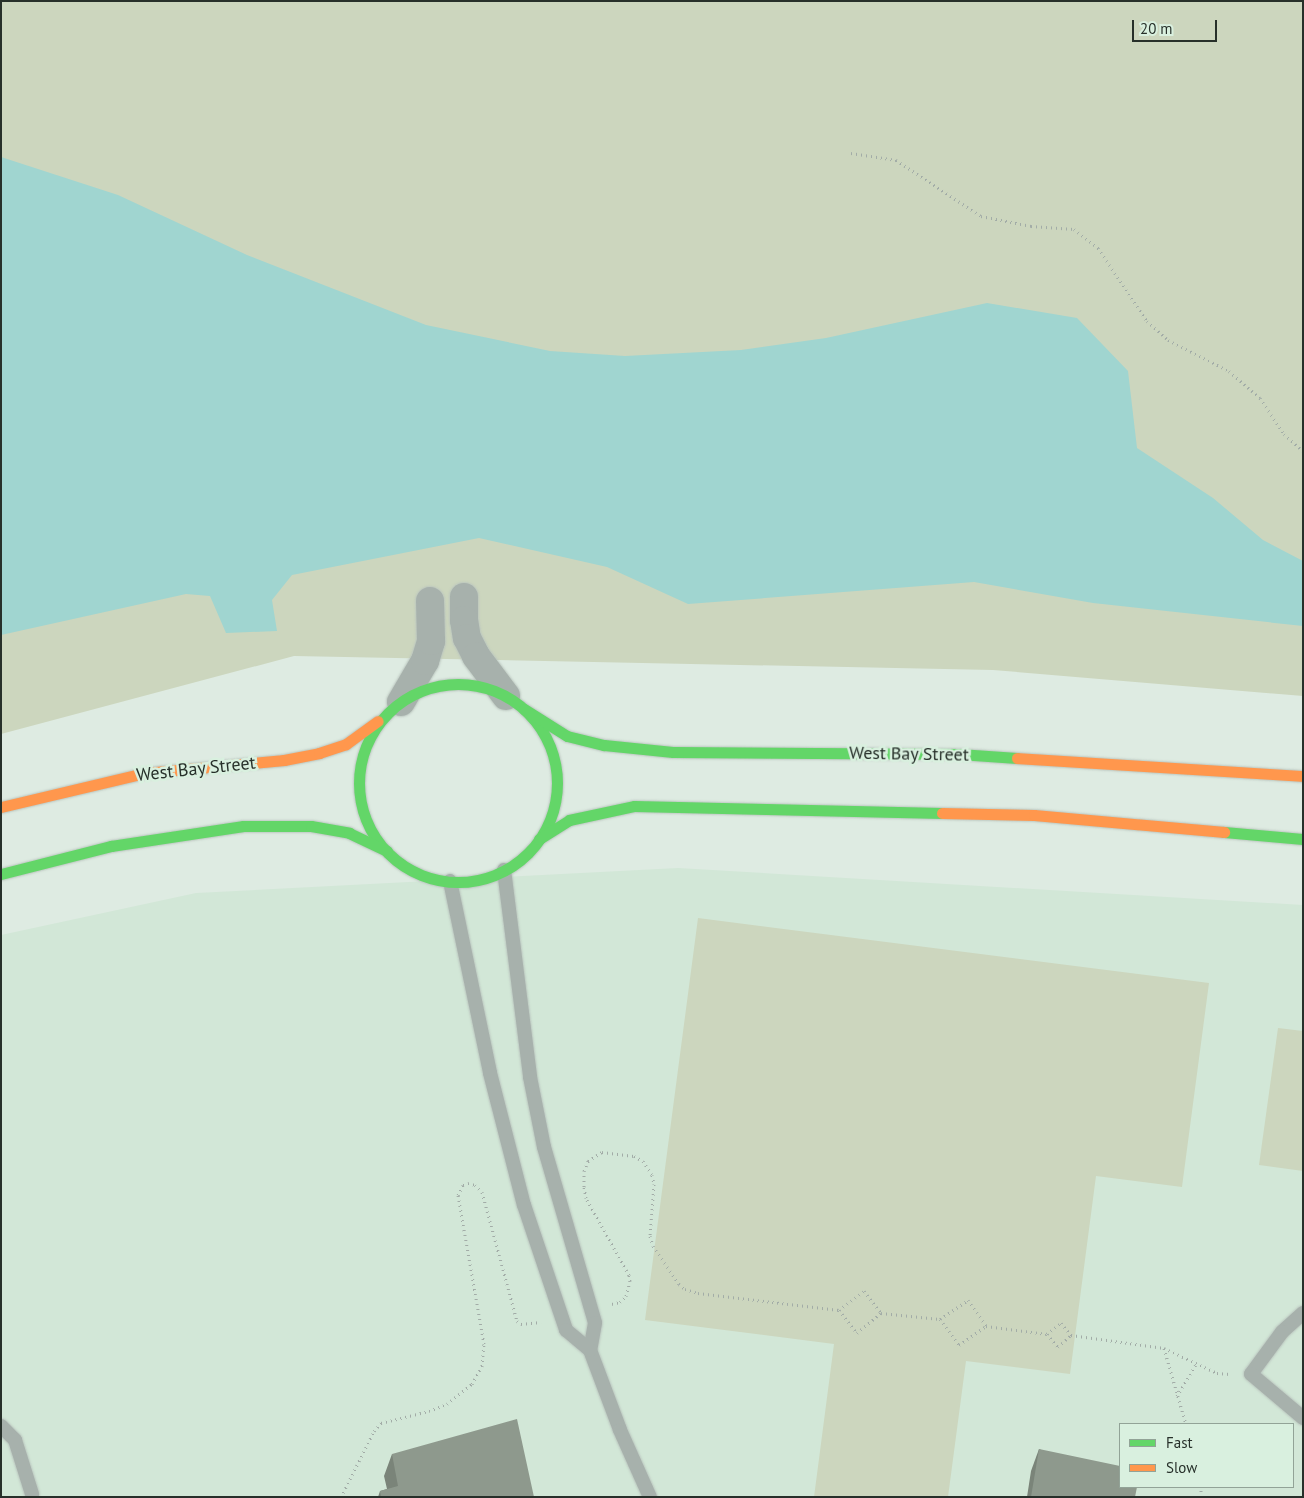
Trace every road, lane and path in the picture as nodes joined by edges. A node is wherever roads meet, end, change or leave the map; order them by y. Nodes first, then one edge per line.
1 (851, 154) dead end
2 (1303, 451) edge
3 (464, 597) dead end
4 (430, 601) dead end
5 (515, 703) junction
6 (392, 709) junction
7 (1303, 776) edge
8 (1, 807) edge
9 (539, 839) junction
10 (1303, 839) edge
11 (388, 852) junction
12 (504, 870) junction
13 (1, 874) edge
14 (450, 881) junction
15 (587, 1296) junction
16 (839, 1310) junction
17 (882, 1313) junction
18 (1303, 1313) edge
19 (562, 1319) junction
20 (940, 1319) junction
21 (986, 1326) junction
22 (1048, 1334) junction
23 (1071, 1335) junction
24 (1164, 1348) junction
25 (590, 1350) junction
26 (1197, 1363) junction
27 (1251, 1374) junction
28 (1177, 1396) junction
29 (1303, 1418) edge
30 (1186, 1423) edge
31 (1, 1426) edge
32 (32, 1494) dead end
33 (341, 1497) edge
34 (650, 1497) edge

1 - 2 path
3 - 5 street
4 - 6 street
5 - 6 main road, West Bay Street
5 - 7 main road, West Bay Street
5 - 9 main road
6 - 8 main road, West Bay Street
6 - 11 main road
9 - 10 main road
9 - 12 main road
11 - 13 main road
11 - 14 main road
12 - 14 main road
12 - 15 lane
14 - 19 lane
15 - 16 path
15 - 25 lane
16 - 17 path
16 - 17 path
17 - 20 path
18 - 27 lane
19 - 25 lane
19 - 33 path
20 - 21 path
20 - 21 path
21 - 22 path
22 - 23 path
22 - 23 path
23 - 24 path
24 - 26 path
24 - 28 path
25 - 34 lane
26 - 27 path
26 - 28 path
27 - 29 lane
28 - 30 path
31 - 32 lane

